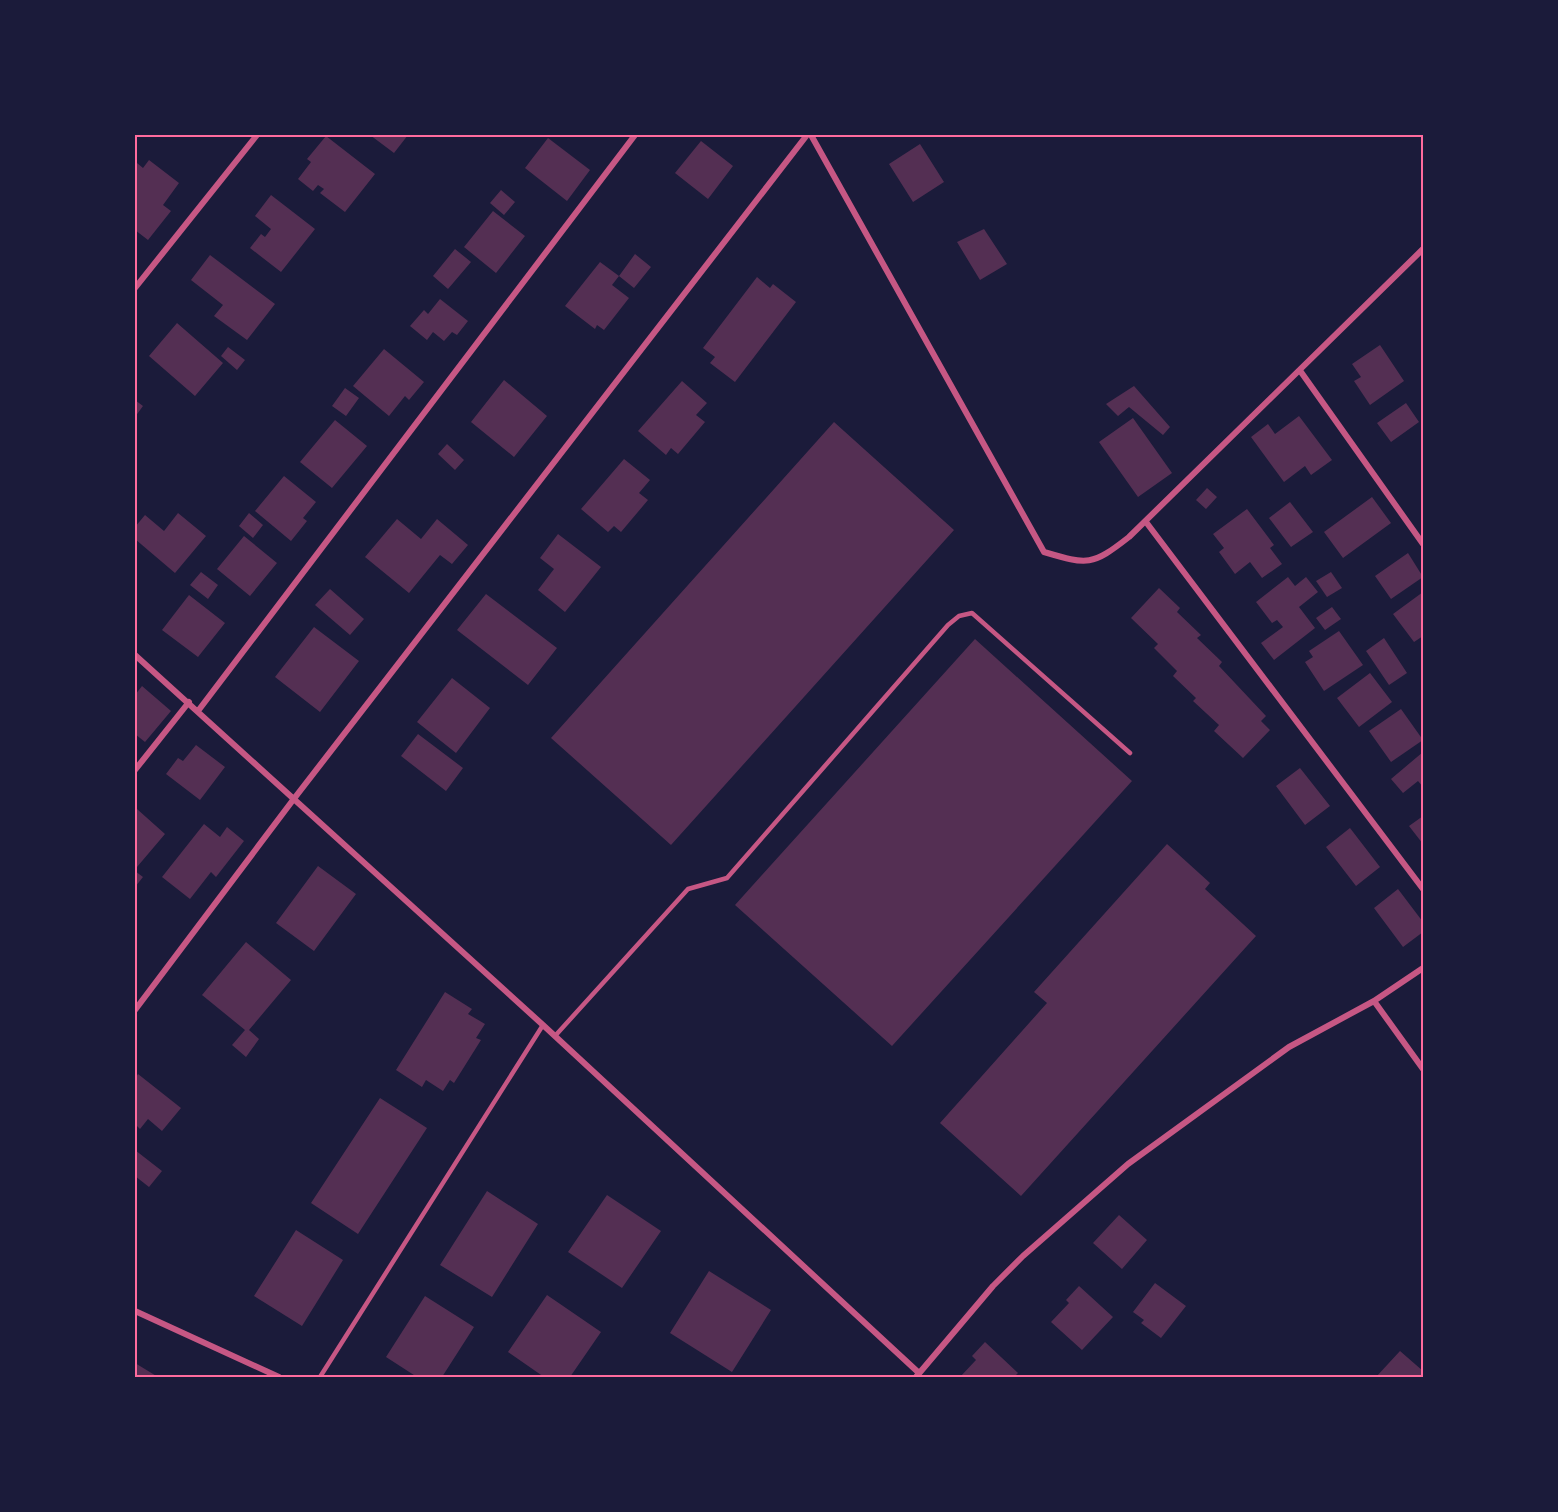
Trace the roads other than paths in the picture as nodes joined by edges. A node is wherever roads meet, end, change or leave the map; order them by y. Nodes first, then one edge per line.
1 (257, 135) edge
2 (635, 135) edge
3 (809, 135) edge
4 (1423, 249) edge
5 (135, 288) edge
6 (1300, 372) junction
7 (1146, 522) junction
8 (1423, 544) edge
9 (135, 655) edge
10 (189, 702) junction
11 (198, 711) junction
12 (1130, 753) dead end
13 (135, 770) edge
14 (293, 801) junction
15 (1423, 890) edge
16 (1423, 968) edge
17 (1374, 1001) junction
18 (135, 1010) edge
19 (543, 1025) junction
20 (555, 1036) junction
21 (1423, 1069) edge
22 (135, 1311) edge
23 (918, 1375) edge
24 (279, 1377) edge
25 (320, 1377) edge

1 - 5 street
2 - 11 street
3 - 7 street
3 - 14 street
4 - 6 street
6 - 7 street
6 - 8 street
7 - 15 street
9 - 10 street
10 - 11 street
10 - 13 street
11 - 14 street
12 - 20 lane
14 - 18 street
14 - 19 street
16 - 17 street
17 - 21 street
17 - 23 street
19 - 20 street
19 - 25 lane
20 - 23 street
22 - 24 street

